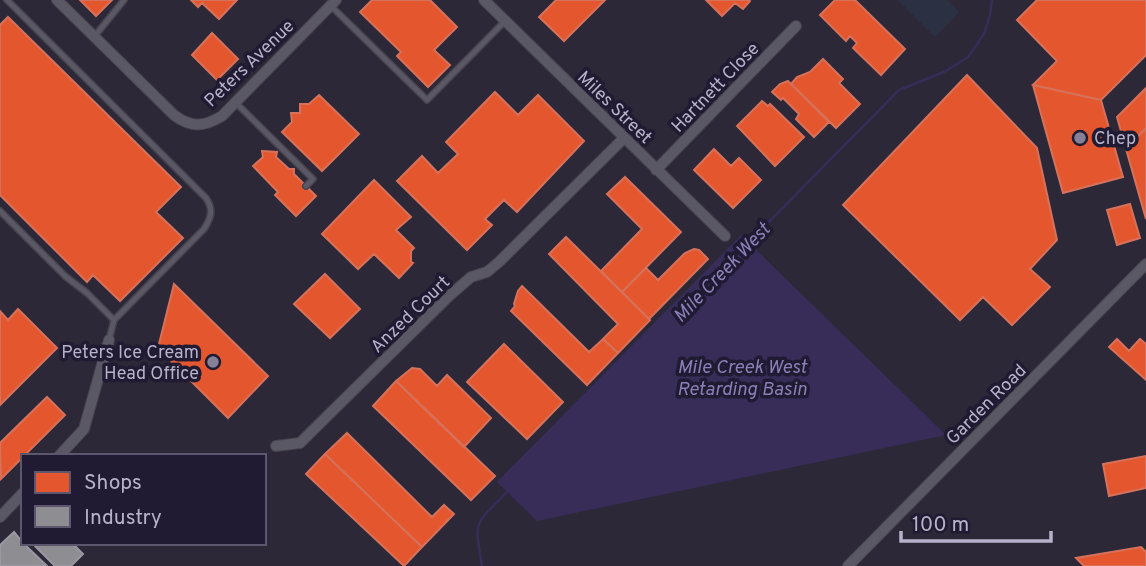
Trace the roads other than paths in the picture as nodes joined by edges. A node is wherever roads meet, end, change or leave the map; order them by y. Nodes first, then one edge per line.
1 (7, 0) edge
2 (57, 0) edge
3 (124, 0) edge
4 (484, 0) edge
5 (333, 3) edge
6 (505, 21) junction
7 (796, 26) dead end
8 (94, 37) junction
9 (235, 102) junction
10 (624, 138) junction
11 (656, 170) junction
12 (306, 187) dead end
13 (0, 211) edge
14 (725, 236) dead end
15 (1146, 264) edge
16 (114, 320) junction
17 (109, 340) joint
18 (276, 446) dead end
19 (61, 454) edge
20 (21, 496) edge
21 (1, 513) edge
22 (848, 566) edge

1 - 16 lane
2 - 8 street, Peters Avenue
3 - 8 lane
4 - 6 street, Miles Street
5 - 6 lane
5 - 9 street, Peters Avenue
6 - 10 street, Miles Street
7 - 11 street, Hartnett Close
8 - 9 street, Peters Avenue
9 - 12 lane
10 - 11 street, Miles Street
10 - 18 street, Anzed Court
11 - 14 street, Miles Street
13 - 16 lane
15 - 22 street, Garden Road
16 - 17 lane
17 - 19 street
20 - 21 street

